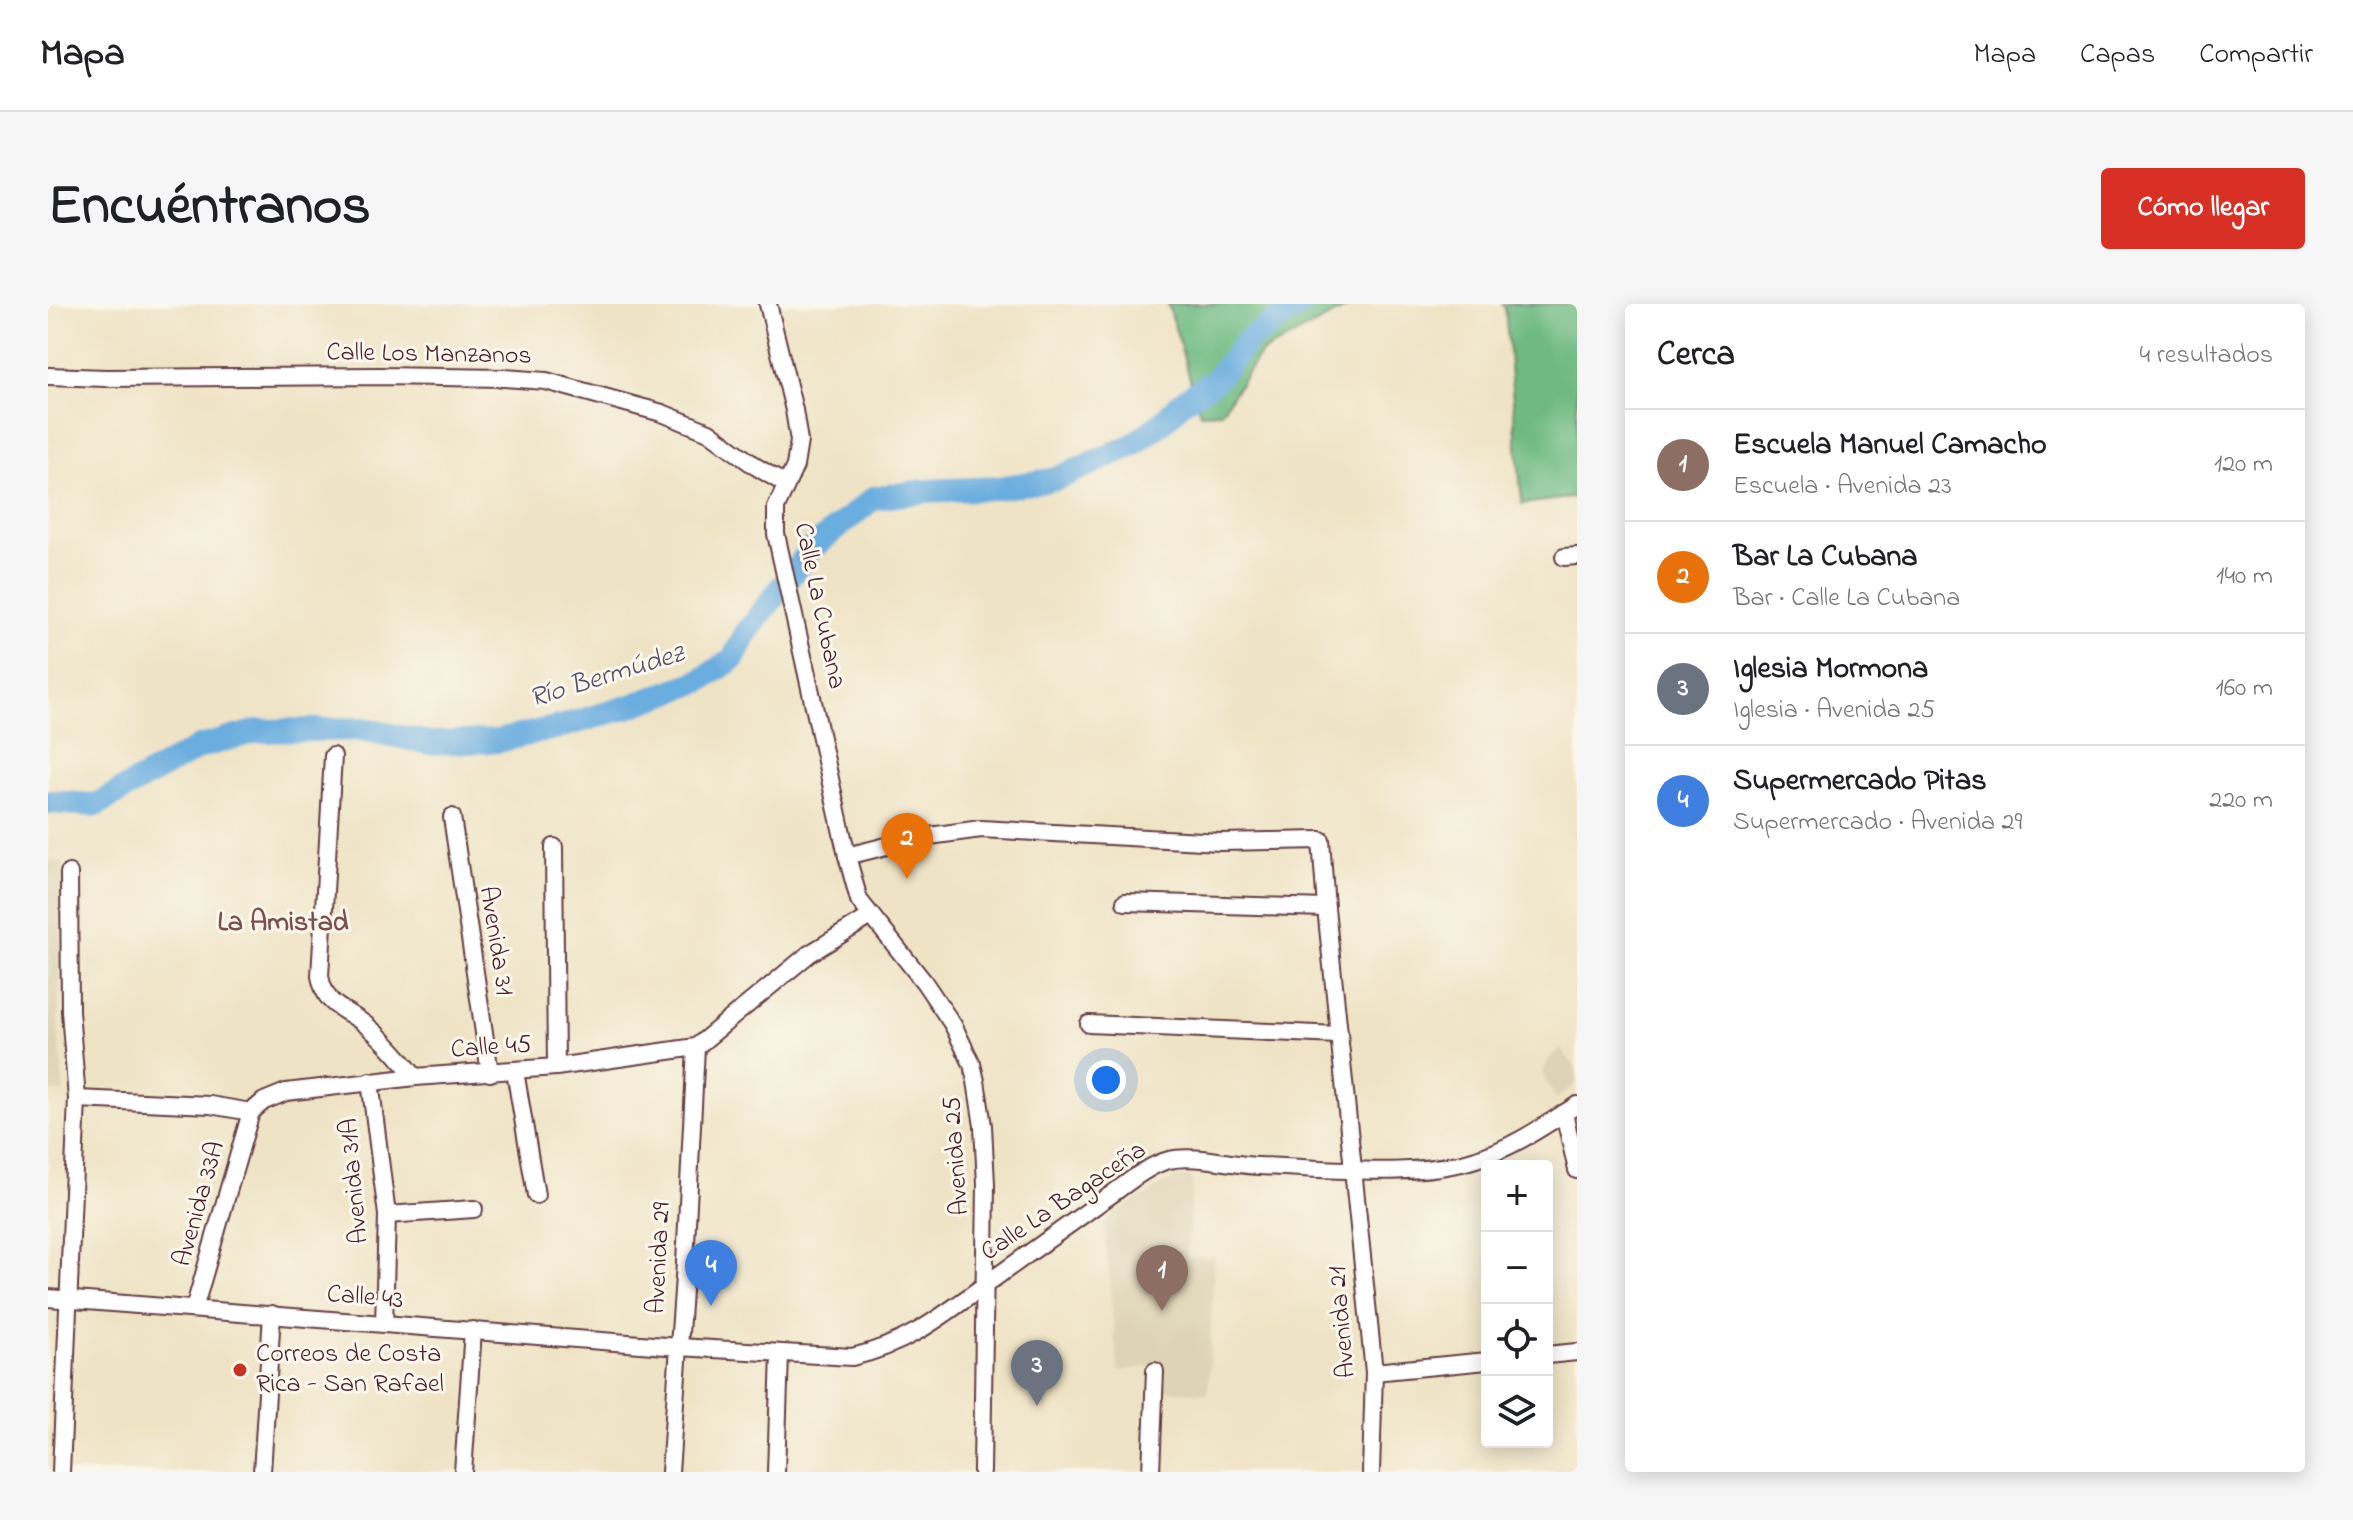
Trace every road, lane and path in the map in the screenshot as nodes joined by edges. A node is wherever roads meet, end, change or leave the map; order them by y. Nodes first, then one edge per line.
1 (768, 304) edge
2 (48, 376) edge
3 (785, 484) junction
4 (333, 756) dead end
5 (452, 817) dead end
6 (554, 847) dead end
7 (847, 856) junction
8 (69, 873) dead end
9 (1125, 902) dead end
10 (1326, 908) junction
11 (871, 916) junction
12 (1089, 1024) dead end
13 (1338, 1035) junction
14 (696, 1047) junction
15 (556, 1067) junction
16 (515, 1071) junction
17 (490, 1073) junction
18 (415, 1077) junction
19 (370, 1081) junction
20 (77, 1099) junction
21 (1570, 1109) edge
22 (251, 1112) junction
23 (1352, 1169) junction
24 (1577, 1170) edge
25 (536, 1195) dead end
26 (474, 1209) dead end
27 (387, 1215) junction
28 (984, 1286) junction
29 (48, 1298) edge
30 (70, 1300) junction
31 (194, 1309) junction
32 (272, 1314) junction
33 (384, 1324) junction
34 (473, 1330) junction
35 (679, 1347) junction
36 (1577, 1352) edge
37 (780, 1354) junction
38 (1553, 1354) edge
39 (1481, 1362) edge
40 (1155, 1371) dead end
41 (1374, 1372) junction
42 (61, 1472) edge
43 (262, 1472) edge
44 (463, 1472) edge
45 (670, 1472) edge
46 (776, 1472) edge
47 (982, 1472) edge
48 (1151, 1472) edge
49 (1371, 1472) edge

1 - 3 street, Calle La Cubana
2 - 3 street, Calle Los Manzanos
3 - 7 street, Calle La Cubana
4 - 18 street
5 - 17 street, Avenida 31
6 - 15 street
7 - 10 street, Avenida 21
7 - 11 street, Calle La Cubana
8 - 20 street
9 - 10 street
10 - 13 street, Avenida 21
11 - 14 street
11 - 28 street, Avenida 25
12 - 13 street
13 - 23 street, Avenida 21
14 - 15 street, Calle 45
14 - 35 street, Avenida 29
15 - 16 street, Calle 45
16 - 17 street, Calle 45
16 - 25 street
17 - 18 street, Calle 45
18 - 19 street, Calle 45
19 - 22 street, Calle 45
19 - 27 street, Avenida 31A
20 - 22 street
20 - 30 street
21 - 23 street, Calle La Bagaceña
21 - 24 street
22 - 31 street, Avenida 33A
23 - 28 street, Calle La Bagaceña
23 - 41 street, Avenida 21
26 - 27 street
27 - 33 street, Avenida 31A
28 - 37 street, Calle La Bagaceña
28 - 47 street, Avenida 25
29 - 30 street, Calle 43
30 - 31 street, Calle 43
30 - 42 street
31 - 32 street, Calle 43
32 - 33 street, Calle 43
32 - 43 street
33 - 34 street, Calle 43
34 - 35 street, Calle 43
34 - 44 street
35 - 37 street, Calle La Bagaceña
35 - 45 street, Avenida 29
36 - 38 street
37 - 46 street
39 - 41 street
40 - 48 street
41 - 49 street, Avenida 21

